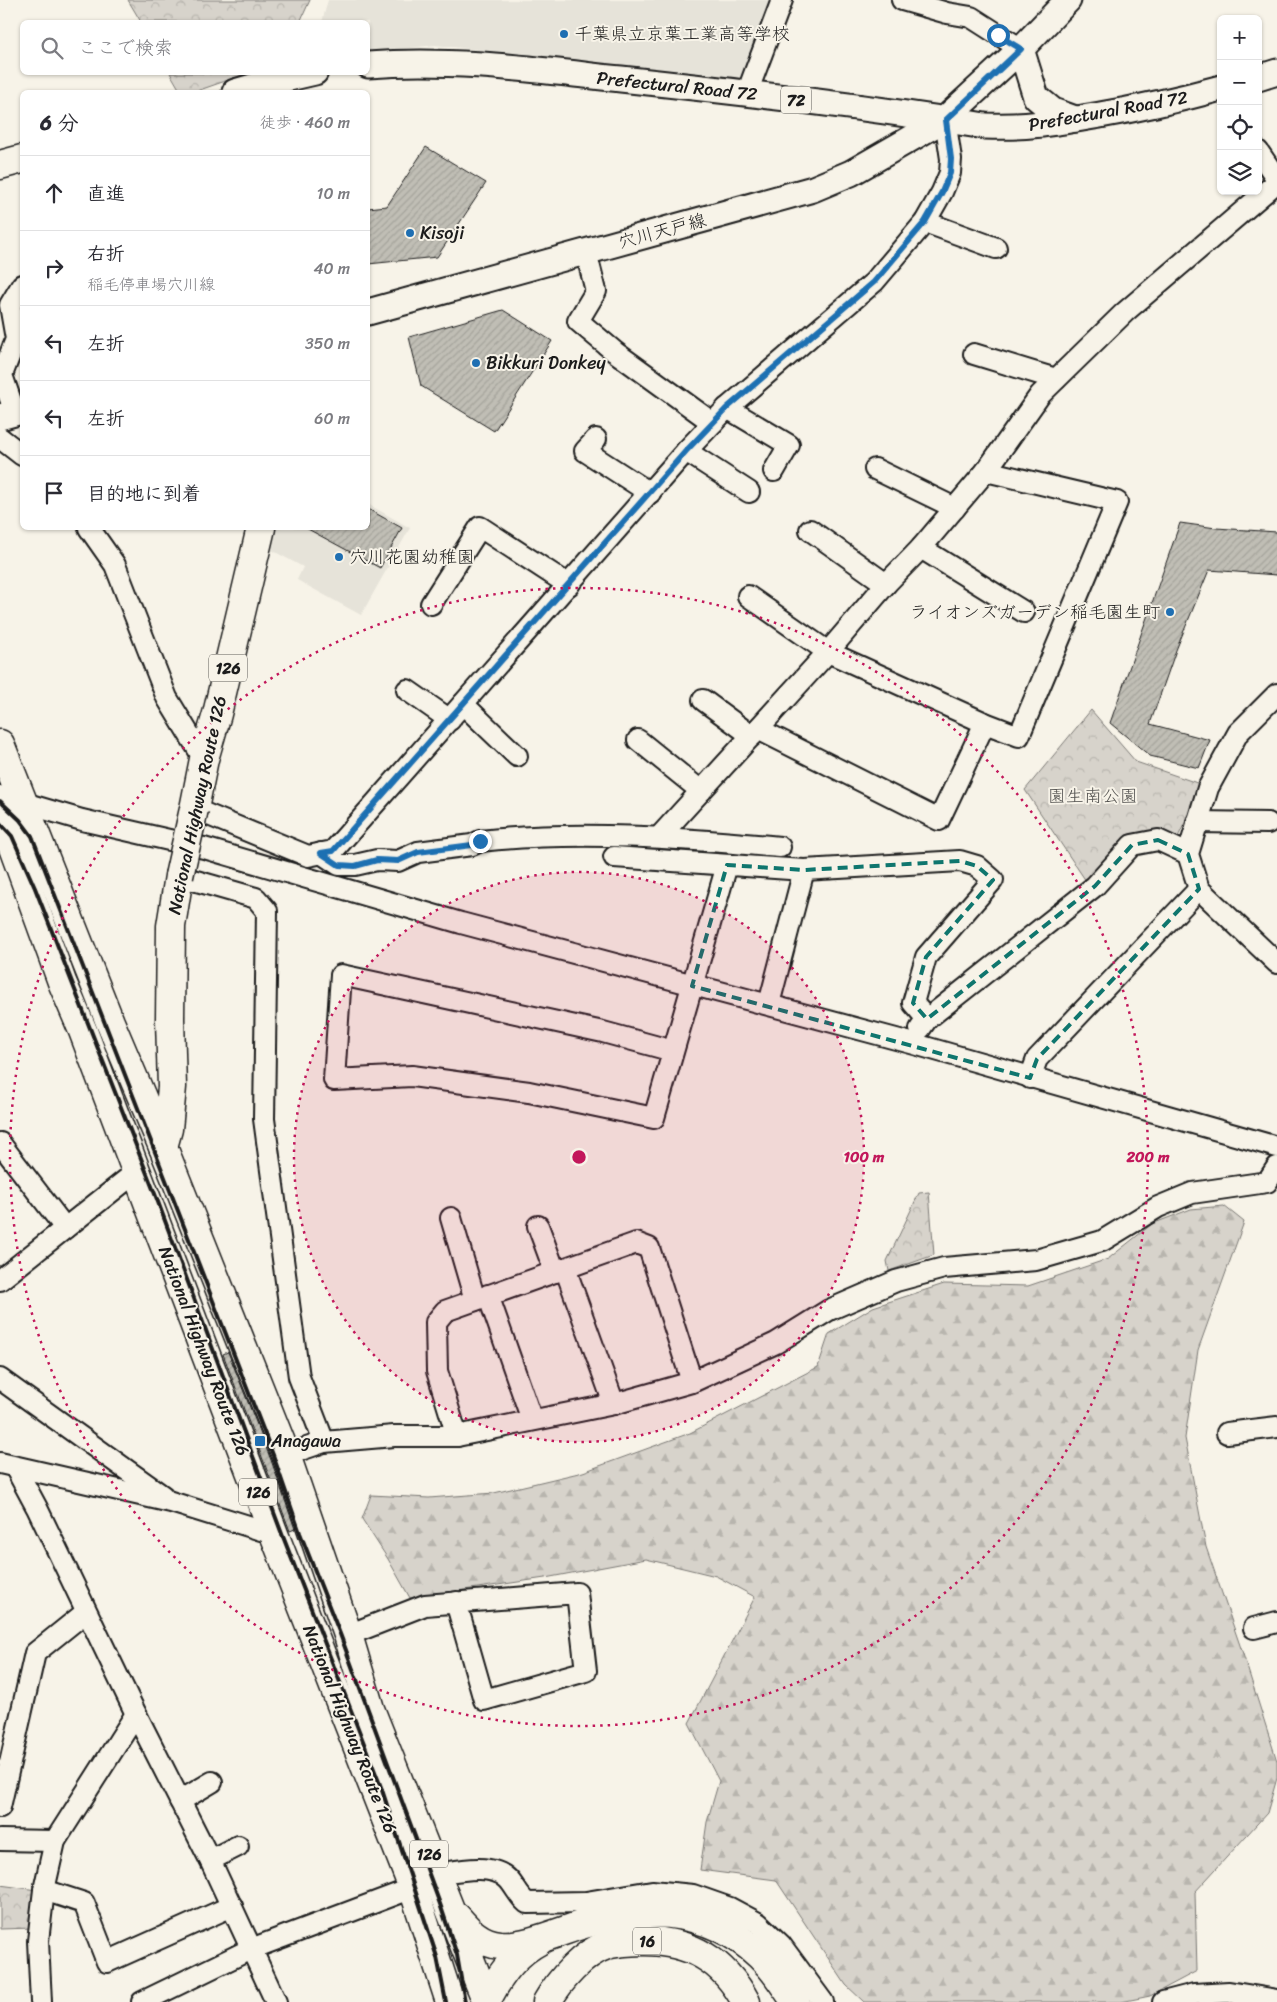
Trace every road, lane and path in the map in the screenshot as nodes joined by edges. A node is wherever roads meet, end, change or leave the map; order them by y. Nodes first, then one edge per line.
1 (782, 0) edge
2 (902, 0) edge
3 (1059, 3) edge
4 (1021, 49) junction
5 (370, 66) edge
6 (1277, 72) edge
7 (302, 75) edge
8 (1262, 77) edge
9 (243, 90) edge
10 (1217, 92) edge
11 (747, 93) junction
12 (946, 120) junction
13 (1075, 120) junction
14 (1262, 157) edge
15 (20, 160) edge
16 (0, 165) edge
17 (1277, 181) edge
18 (925, 222) junction
19 (996, 248) dead end
20 (586, 252) junction
21 (20, 280) edge
22 (370, 311) edge
23 (974, 354) dead end
24 (1056, 379) junction
25 (727, 408) junction
26 (13, 414) edge
27 (713, 423) junction
28 (0, 438) edge
29 (596, 439) dead end
30 (686, 451) junction
31 (20, 453) edge
32 (875, 469) dead end
33 (986, 470) junction
34 (774, 471) dead end
35 (749, 492) dead end
36 (650, 493) junction
37 (955, 508) junction
38 (90, 530) edge
39 (261, 530) edge
40 (810, 530) dead end
41 (921, 548) junction
42 (886, 584) junction
43 (569, 585) junction
44 (748, 596) dead end
45 (431, 604) dead end
46 (1024, 612) dead end
47 (828, 652) junction
48 (407, 690) dead end
49 (1277, 694) edge
50 (703, 700) dead end
51 (463, 704) junction
52 (450, 720) junction
53 (985, 723) junction
54 (755, 732) junction
55 (638, 740) dead end
56 (0, 744) edge
57 (517, 756) dead end
58 (204, 759) junction
59 (701, 791) junction
60 (8, 804) edge
61 (194, 809) junction
62 (1196, 822) junction
63 (1268, 823) dead end
64 (659, 837) junction
65 (780, 847) dead end
66 (321, 853) junction
67 (1188, 854) junction
68 (614, 857) dead end
69 (727, 865) junction
70 (804, 870) junction
71 (179, 876) junction
72 (1199, 889) junction
73 (1277, 962) edge
74 (692, 986) junction
75 (769, 1004) junction
76 (927, 1019) junction
77 (911, 1043) junction
78 (673, 1052) junction
79 (1030, 1078) junction
80 (0, 1143) edge
81 (163, 1147) junction
82 (1277, 1147) edge
83 (136, 1172) junction
84 (1272, 1175) edge
85 (451, 1218) dead end
86 (538, 1226) dead end
87 (65, 1228) junction
88 (560, 1270) junction
89 (0, 1280) edge
90 (482, 1298) junction
91 (0, 1379) edge
92 (692, 1382) junction
93 (614, 1404) junction
94 (532, 1420) junction
95 (1277, 1428) edge
96 (1227, 1433) dead end
97 (456, 1436) junction
98 (324, 1442) junction
99 (286, 1455) junction
100 (8, 1465) edge
101 (171, 1502) junction
102 (274, 1534) junction
103 (456, 1602) junction
104 (86, 1612) junction
105 (1277, 1622) edge
106 (1254, 1628) dead end
107 (348, 1635) junction
108 (136, 1714) junction
109 (212, 1782) dead end
110 (180, 1801) junction
111 (0, 1806) edge
112 (0, 1840) edge
113 (55, 1841) junction
114 (238, 1846) dead end
115 (210, 1860) junction
116 (436, 1874) junction
117 (413, 1888) junction
118 (44, 1890) junction
119 (232, 1906) junction
120 (450, 1909) junction
121 (546, 1937) junction
122 (251, 1949) junction
123 (1277, 2000) edge
124 (41, 2002) edge
125 (142, 2002) edge
126 (276, 2002) edge
127 (450, 2002) edge
128 (486, 2002) edge
129 (547, 2002) edge
130 (746, 2002) edge
131 (796, 2002) edge
132 (823, 2002) edge
133 (1163, 2002) edge

1 - 11 street
2 - 4 street
3 - 4 main road, 穴川天戸線
4 - 12 main road, 穴川天戸線
4 - 13 main road
5 - 11 main road, Prefectural Road 72 / 72
6 - 8 main road
7 - 9 main road
10 - 13 main road, Prefectural Road 72 / 72
11 - 12 main road, Prefectural Road 72 / 72
12 - 13 main road, Prefectural Road 72 / 72
12 - 18 street
12 - 20 main road, 穴川天戸線
14 - 17 street
15 - 16 highway
17 - 24 street
18 - 19 street
18 - 25 street
20 - 22 main road, 穴川天戸線
20 - 27 street
21 - 26 street
23 - 24 street
24 - 33 street
25 - 27 street
25 - 34 street
27 - 30 street
28 - 31 street
29 - 36 street
30 - 35 street
30 - 36 street
32 - 37 street
33 - 37 street
33 - 53 street
36 - 43 street
37 - 41 street
38 - 58 street
39 - 58 highway, National Highway Route 126 / 126
40 - 42 street
41 - 42 street
41 - 46 street
42 - 47 street
43 - 45 street
43 - 51 street
44 - 47 street
47 - 53 street
47 - 54 street
48 - 52 street
49 - 62 street
50 - 54 street
51 - 52 street
51 - 57 street
52 - 66 street
53 - 54 street
54 - 59 street
55 - 59 street
56 - 60 highway, National Highway Route 126 / 126
58 - 61 highway, National Highway Route 126 / 126
59 - 64 street
60 - 74 street
60 - 81 highway, National Highway Route 126 / 126
60 - 83 highway, National Highway Route 126 / 126
61 - 66 street
61 - 71 highway, National Highway Route 126 / 126, bridge
62 - 63 street
62 - 67 street
64 - 65 street
64 - 66 street
67 - 72 street
67 - 76 street
68 - 69 street
69 - 70 street
69 - 74 street
70 - 75 street
70 - 76 street
71 - 81 highway, National Highway Route 126 / 126
71 - 98 street
72 - 73 street
72 - 79 street
74 - 75 street
74 - 78 street
75 - 77 street
76 - 77 street
77 - 79 street
78 - 78 street
79 - 82 street
80 - 87 street
81 - 99 highway, National Highway Route 126 / 126
83 - 87 street
83 - 102 highway, National Highway Route 126 / 126
84 - 92 street
85 - 90 street
86 - 88 street
87 - 89 street
88 - 90 street
88 - 92 street
88 - 93 street
90 - 94 street
90 - 97 street
91 - 101 street
92 - 93 street
93 - 94 street
94 - 97 street
95 - 96 street
97 - 98 street
98 - 99 street
99 - 107 highway, National Highway Route 126 / 126
100 - 101 street
100 - 104 street
101 - 102 street
102 - 117 highway, National Highway Route 126 / 126
103 - 103 street
103 - 107 street
104 - 108 street
104 - 111 street
105 - 106 street
107 - 116 highway, National Highway Route 126 / 126
108 - 110 street
108 - 113 street
109 - 110 street
110 - 115 street
112 - 113 street
113 - 118 street
114 - 115 street
115 - 119 street
116 - 120 highway, National Highway Route 126 / 126
116 - 132 street
117 - 122 street
117 - 127 highway, National Highway Route 126 / 126
118 - 119 street
118 - 124 street
119 - 122 street
120 - 121 highway
120 - 128 highway, National Highway Route 126 / 126
121 - 128 highway
121 - 131 highway
122 - 125 street
122 - 126 street
123 - 133 street
129 - 130 highway, 16

